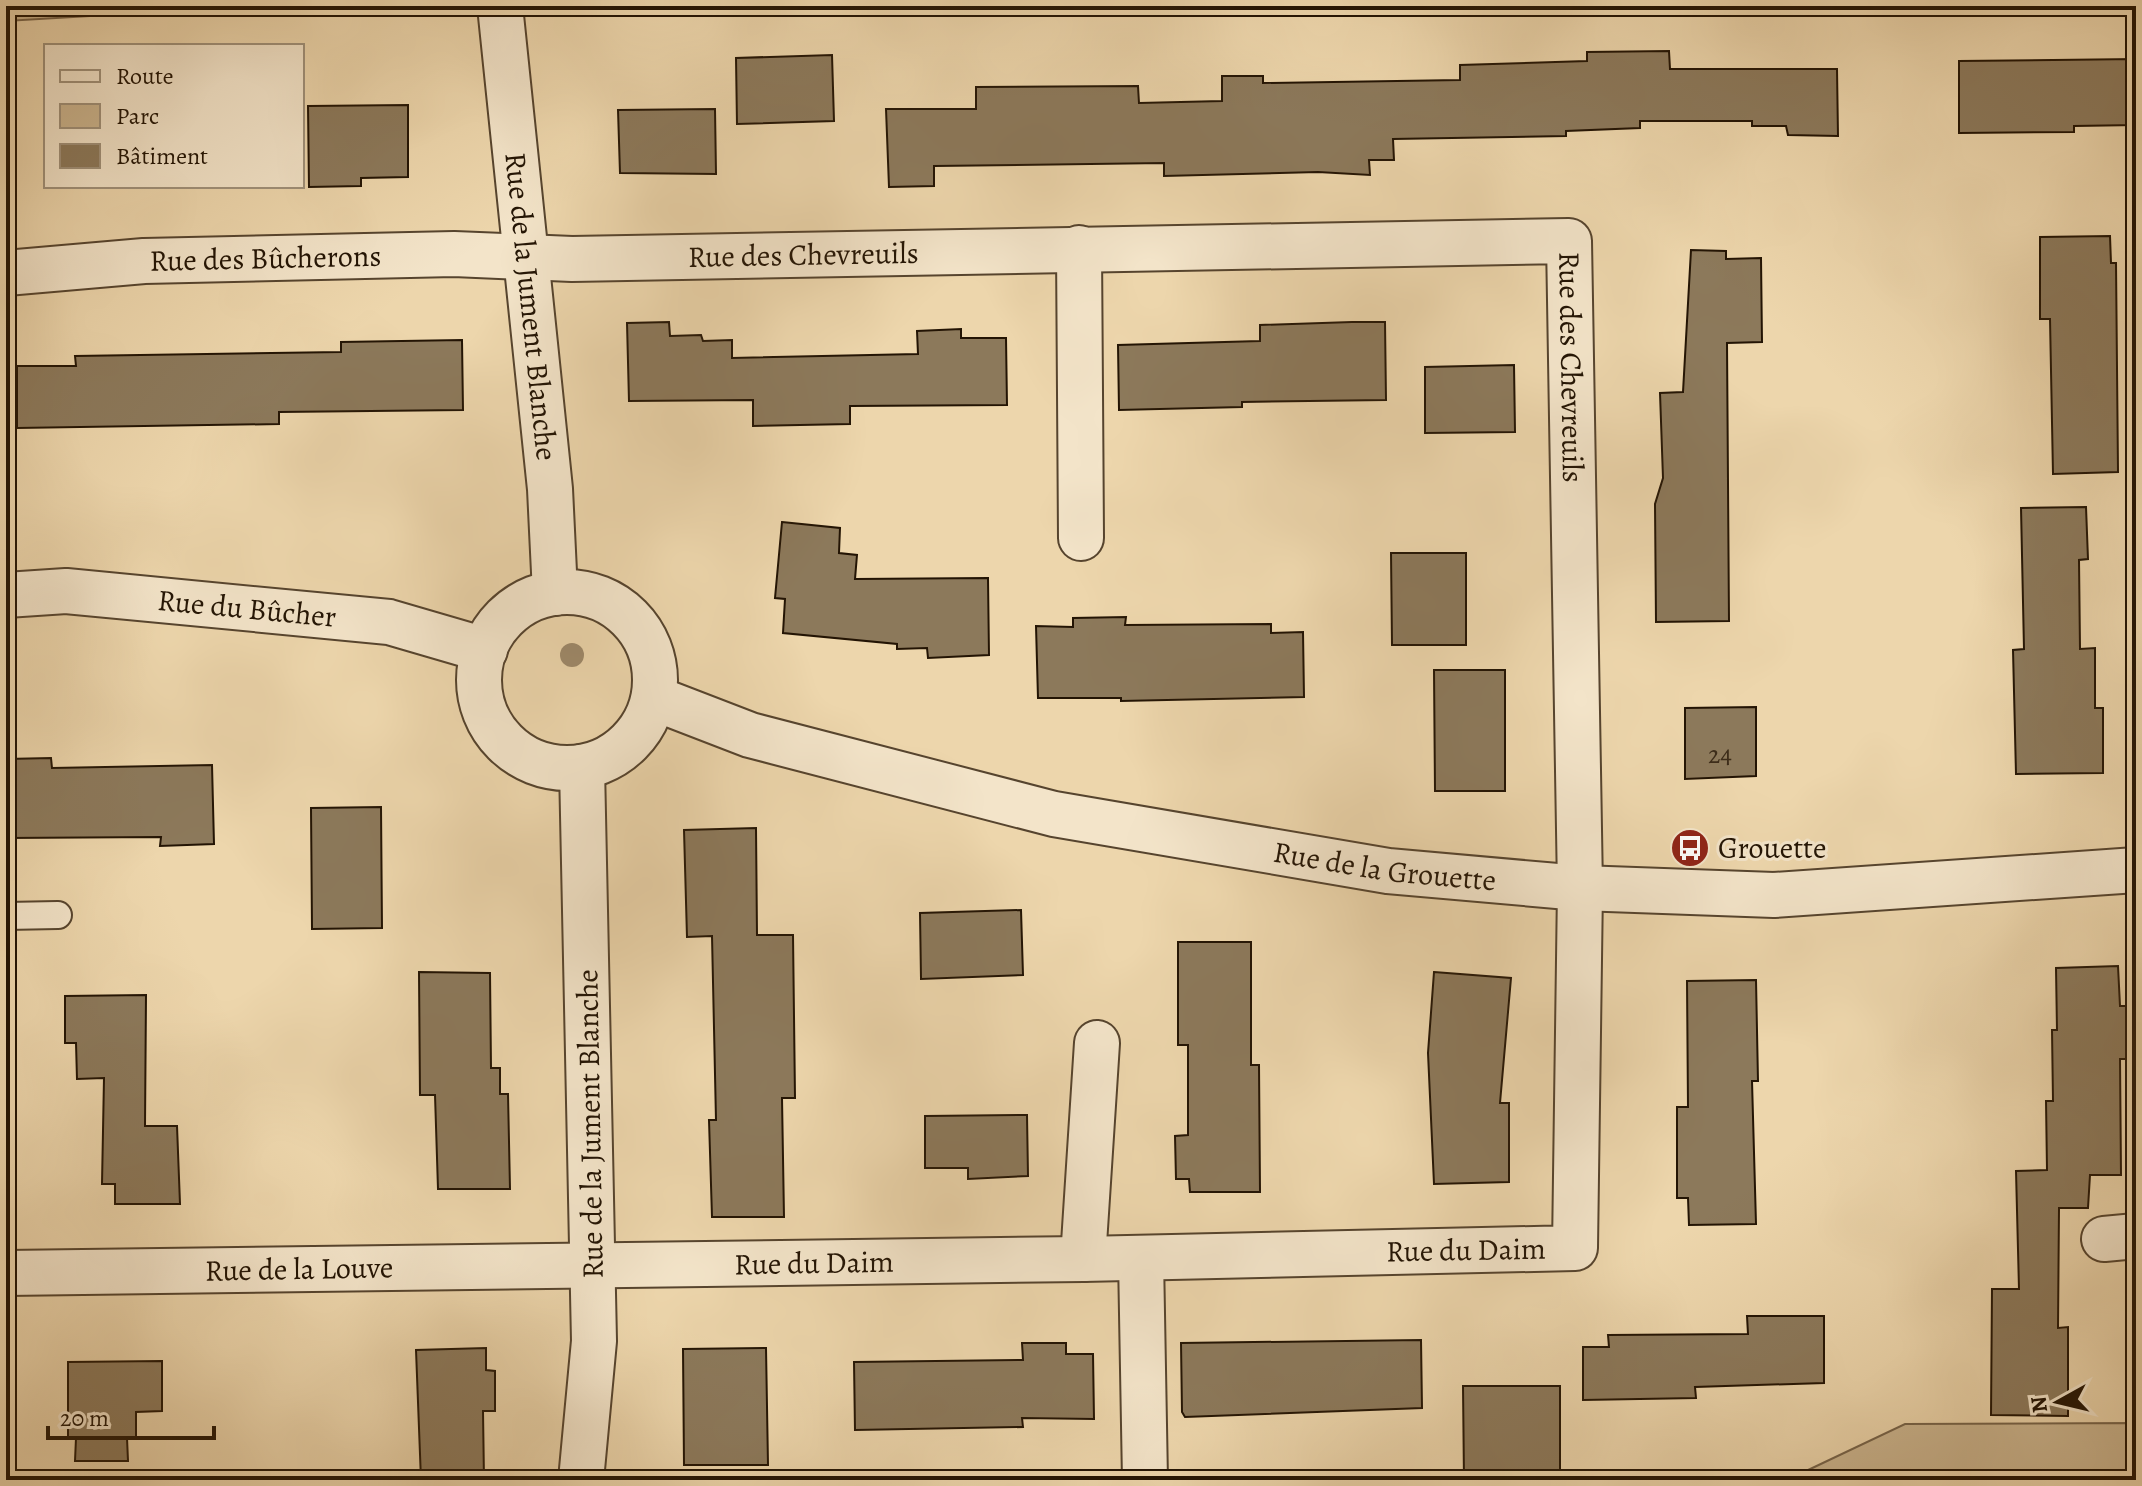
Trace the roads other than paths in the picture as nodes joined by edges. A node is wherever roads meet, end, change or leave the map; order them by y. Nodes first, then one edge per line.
1 (504, 11) edge
2 (1079, 248) junction
3 (526, 258) junction
4 (6, 273) edge
5 (1081, 538) dead end
6 (555, 593) junction
7 (6, 595) edge
8 (485, 650) junction
9 (654, 698) junction
10 (582, 767) junction
11 (2136, 870) edge
12 (1580, 888) junction
13 (58, 915) dead end
14 (6, 916) edge
15 (1097, 1043) dead end
16 (1141, 1258) junction
17 (1083, 1259) junction
18 (592, 1266) junction
19 (6, 1273) edge
20 (581, 1480) edge
21 (1145, 1480) edge

1 - 3 street, Rue de la Jument Blanche
2 - 3 street, Rue des Chevreuils
2 - 5 street
2 - 12 street, Rue des Chevreuils
3 - 4 street, Rue des Bûcherons
3 - 6 street, Rue de la Jument Blanche
6 - 8 street
6 - 9 street
7 - 8 street, Rue du Bûcher
8 - 10 street
9 - 10 street
9 - 12 street, Rue de la Grouette
10 - 18 street, Rue de la Jument Blanche
11 - 12 street, Rue de la Grouette
12 - 16 street, Rue du Daim
13 - 14 lane
15 - 17 street
16 - 17 street, Rue du Daim
16 - 21 street
17 - 18 street, Rue du Daim
18 - 19 street, Rue de la Louve
18 - 20 street, Rue de la Jument Blanche

